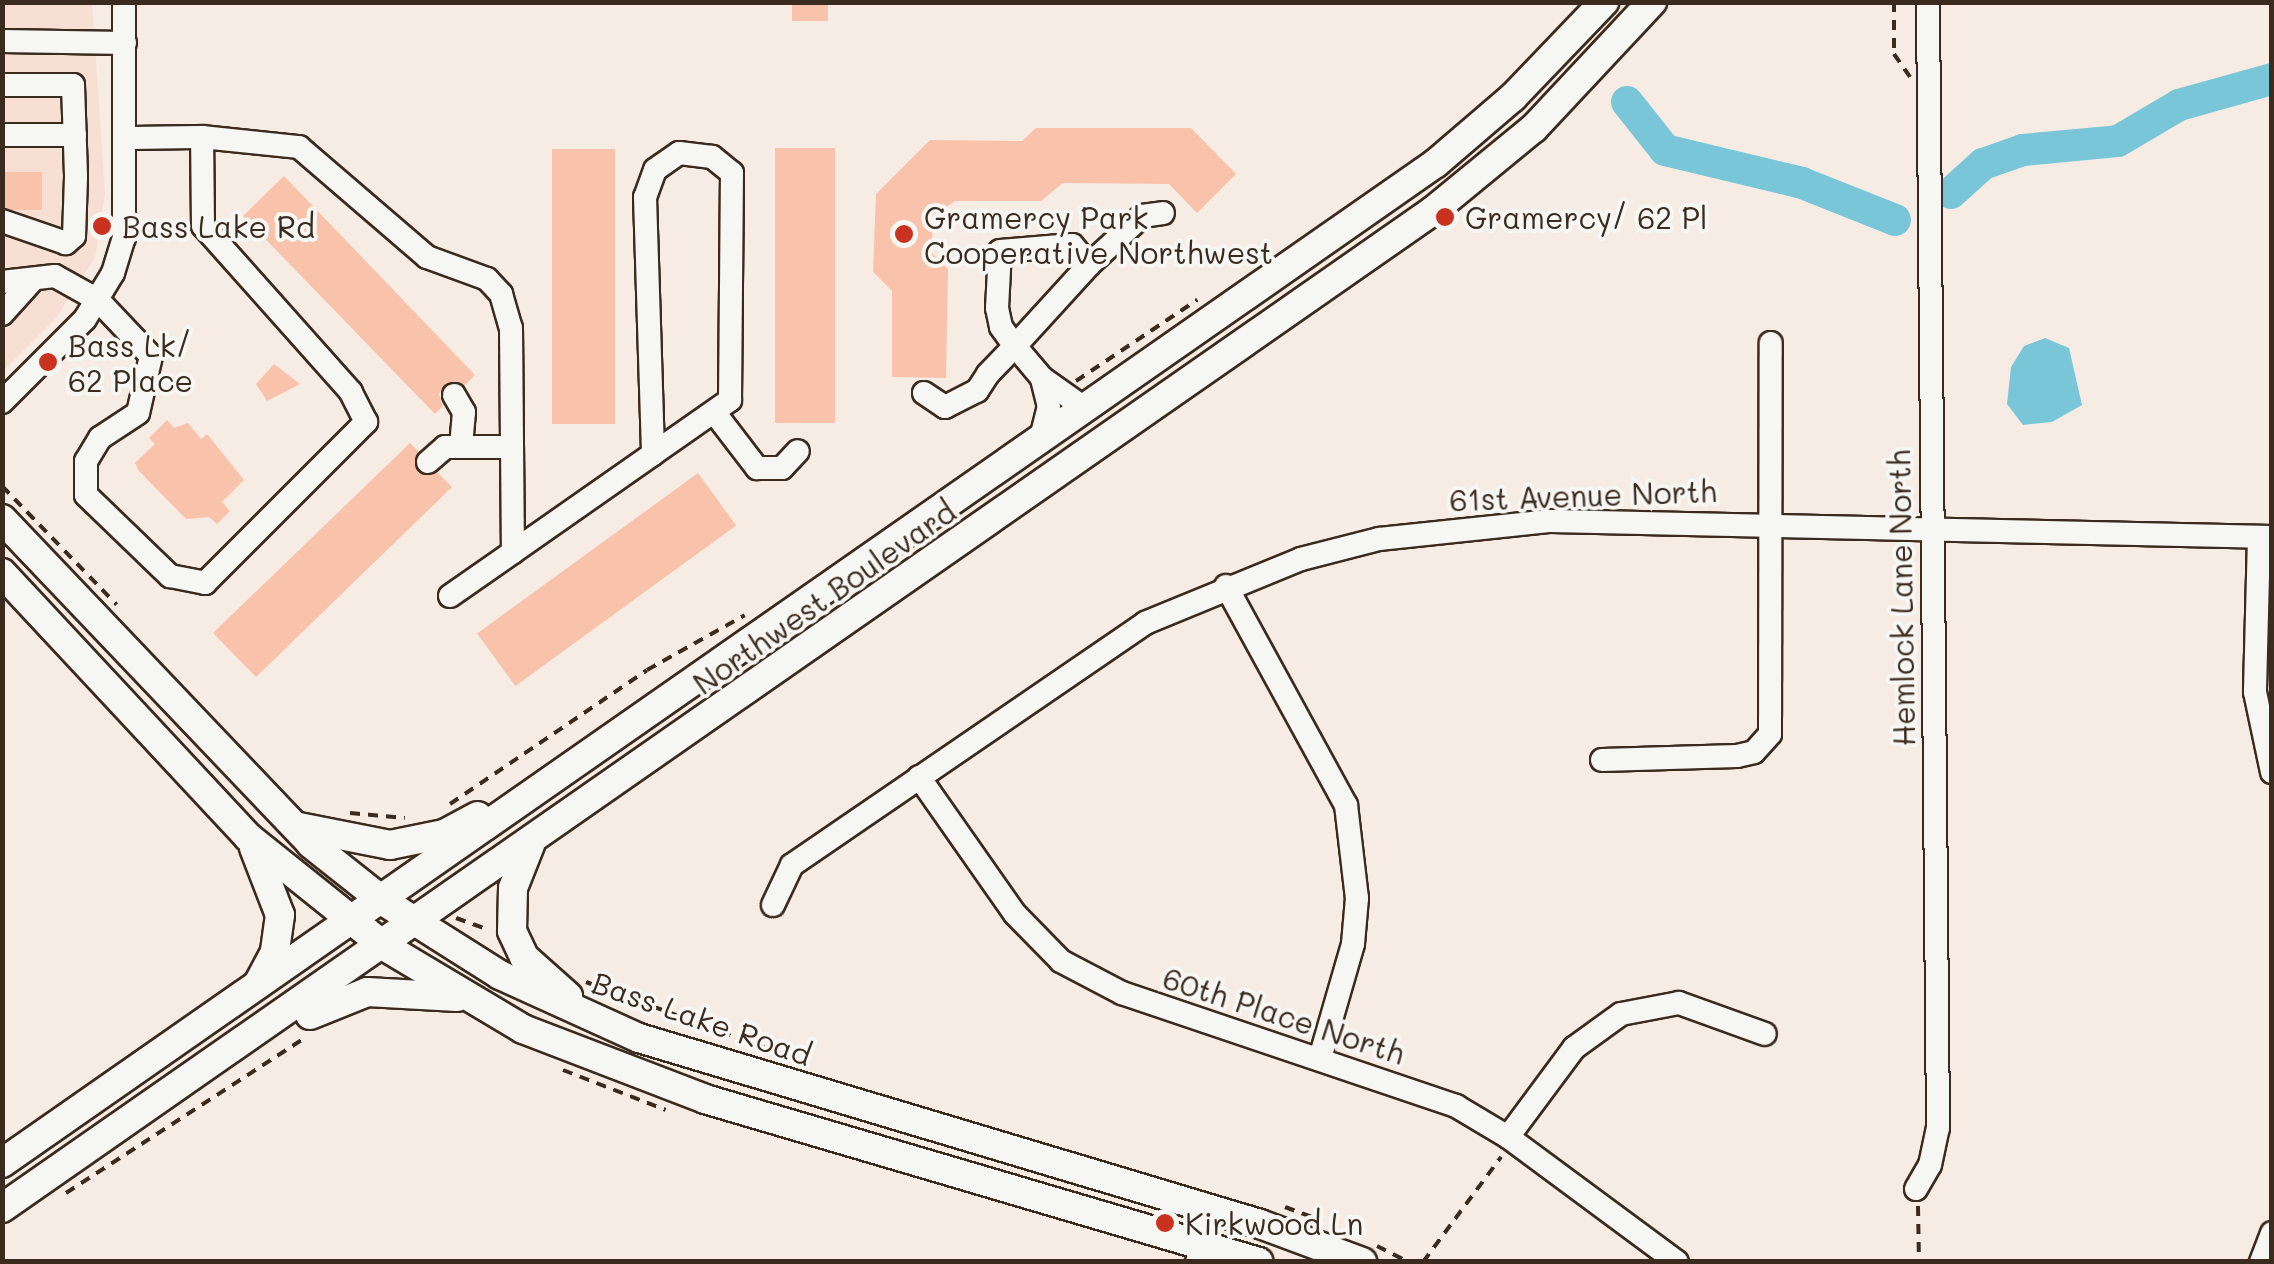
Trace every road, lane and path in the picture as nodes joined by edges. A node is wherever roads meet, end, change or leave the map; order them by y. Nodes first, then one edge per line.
1 (124, 2) edge
2 (1604, 2) edge
3 (1652, 2) edge
4 (1928, 2) edge
5 (2, 42) edge
6 (125, 43) junction
7 (2, 85) edge
8 (2, 135) edge
9 (74, 135) junction
10 (202, 137) junction
11 (126, 138) junction
12 (1163, 213) dead end
13 (2, 222) edge
14 (1089, 265) junction
15 (2, 282) edge
16 (30, 282) junction
17 (1210, 293) dead end
18 (98, 300) junction
19 (2, 314) edge
20 (1771, 342) dead end
21 (1015, 346) junction
22 (2, 367) edge
23 (1042, 378) junction
24 (21, 384) junction
25 (1072, 384) dead end
26 (924, 393) dead end
27 (454, 395) dead end
28 (2, 402) edge
29 (1086, 409) junction
30 (714, 412) junction
31 (1040, 442) junction
32 (461, 445) junction
33 (512, 447) junction
34 (798, 451) dead end
35 (653, 454) junction
36 (428, 462) dead end
37 (2, 519) edge
38 (1771, 521) junction
39 (1930, 533) junction
40 (2265, 537) edge
41 (513, 552) junction
42 (2, 572) edge
43 (1226, 586) junction
44 (450, 596) dead end
45 (762, 606) dead end
46 (842, 624) junction
47 (641, 722) junction
48 (1602, 760) dead end
49 (2272, 772) edge
50 (920, 777) junction
51 (445, 807) dead end
52 (333, 816) dead end
53 (290, 824) junction
54 (395, 828) dead end
55 (248, 837) junction
56 (532, 842) junction
57 (383, 901) junction
58 (773, 905) dead end
59 (452, 916) dead end
60 (352, 922) junction
61 (416, 924) junction
62 (501, 934) dead end
63 (384, 946) junction
64 (578, 979) dead end
65 (256, 988) junction
66 (472, 1000) junction
67 (596, 1020) junction
68 (319, 1028) dead end
69 (1765, 1034) dead end
70 (1320, 1058) junction
71 (816, 1066) dead end
72 (558, 1068) dead end
73 (574, 1076) dead end
74 (135, 1120) junction
75 (1508, 1136) junction
76 (2, 1163) edge
77 (1916, 1189) joint
78 (63, 1195) dead end
79 (1277, 1205) dead end
80 (2, 1208) edge
81 (1213, 1209) junction
82 (1335, 1227) dead end
83 (2272, 1233) edge
84 (1362, 1250) edge
85 (1200, 1253) edge
86 (1259, 1262) edge
87 (1408, 1262) edge
88 (1424, 1262) edge
89 (1677, 1262) edge
90 (1919, 1262) edge
91 (2261, 1262) edge

1 - 6 street
2 - 29 main road, Northwest Boulevard
3 - 46 main road, Northwest Boulevard
4 - 39 street, Hemlock Lane North
5 - 6 street
6 - 11 street
7 - 9 street
8 - 9 street
9 - 13 street
10 - 11 street
10 - 18 street
10 - 33 street
11 - 18 street
12 - 14 street
14 - 21 street
14 - 21 street
15 - 16 street
16 - 18 street
16 - 19 street
17 - 25 path
18 - 24 street
20 - 38 street
21 - 23 street
21 - 26 street
22 - 24 street
23 - 29 street
23 - 31 street
24 - 28 street
27 - 32 street
29 - 31 main road, Northwest Boulevard
29 - 46 main road
30 - 34 street
30 - 35 street
30 - 35 street
31 - 47 main road, Northwest Boulevard
32 - 33 street
32 - 36 street
33 - 41 street
35 - 41 street
37 - 53 main road, Bass Lake Road
38 - 39 street, 61st Avenue North
38 - 43 street, 61st Avenue North
38 - 48 street
39 - 40 street, 61st Avenue North
39 - 77 street, Hemlock Lane North
40 - 49 street
41 - 44 street
42 - 55 main road
43 - 50 street, 61st Avenue North
43 - 70 street
45 - 51 path
46 - 56 main road, Northwest Boulevard
47 - 53 main road
47 - 57 main road, Northwest Boulevard
50 - 58 street, 61st Avenue North
50 - 70 street, 60th Place North
52 - 54 path
53 - 57 main road, Bass Lake Road
55 - 60 main road
55 - 65 main road
56 - 61 main road, Northwest Boulevard
56 - 67 main road
57 - 60 main road, Northwest Boulevard
57 - 61 main road, Bass Lake Road
59 - 62 path
60 - 63 main road
60 - 65 main road, Northwest Boulevard
61 - 63 main road, Northwest Boulevard
61 - 67 main road, Bass Lake Road
63 - 66 main road
63 - 74 main road, Northwest Boulevard
64 - 71 path
65 - 76 main road, Northwest Boulevard
66 - 74 main road
66 - 85 main road
67 - 81 main road, Bass Lake Road
68 - 78 path
69 - 75 street
70 - 75 street, 60th Place North
72 - 73 path
74 - 80 main road, Northwest Boulevard
75 - 88 path
75 - 89 street, 60th Place North
77 - 90 path
79 - 82 path
81 - 84 main road, Bass Lake Road
81 - 85 street
83 - 91 street
84 - 87 path
85 - 86 main road

